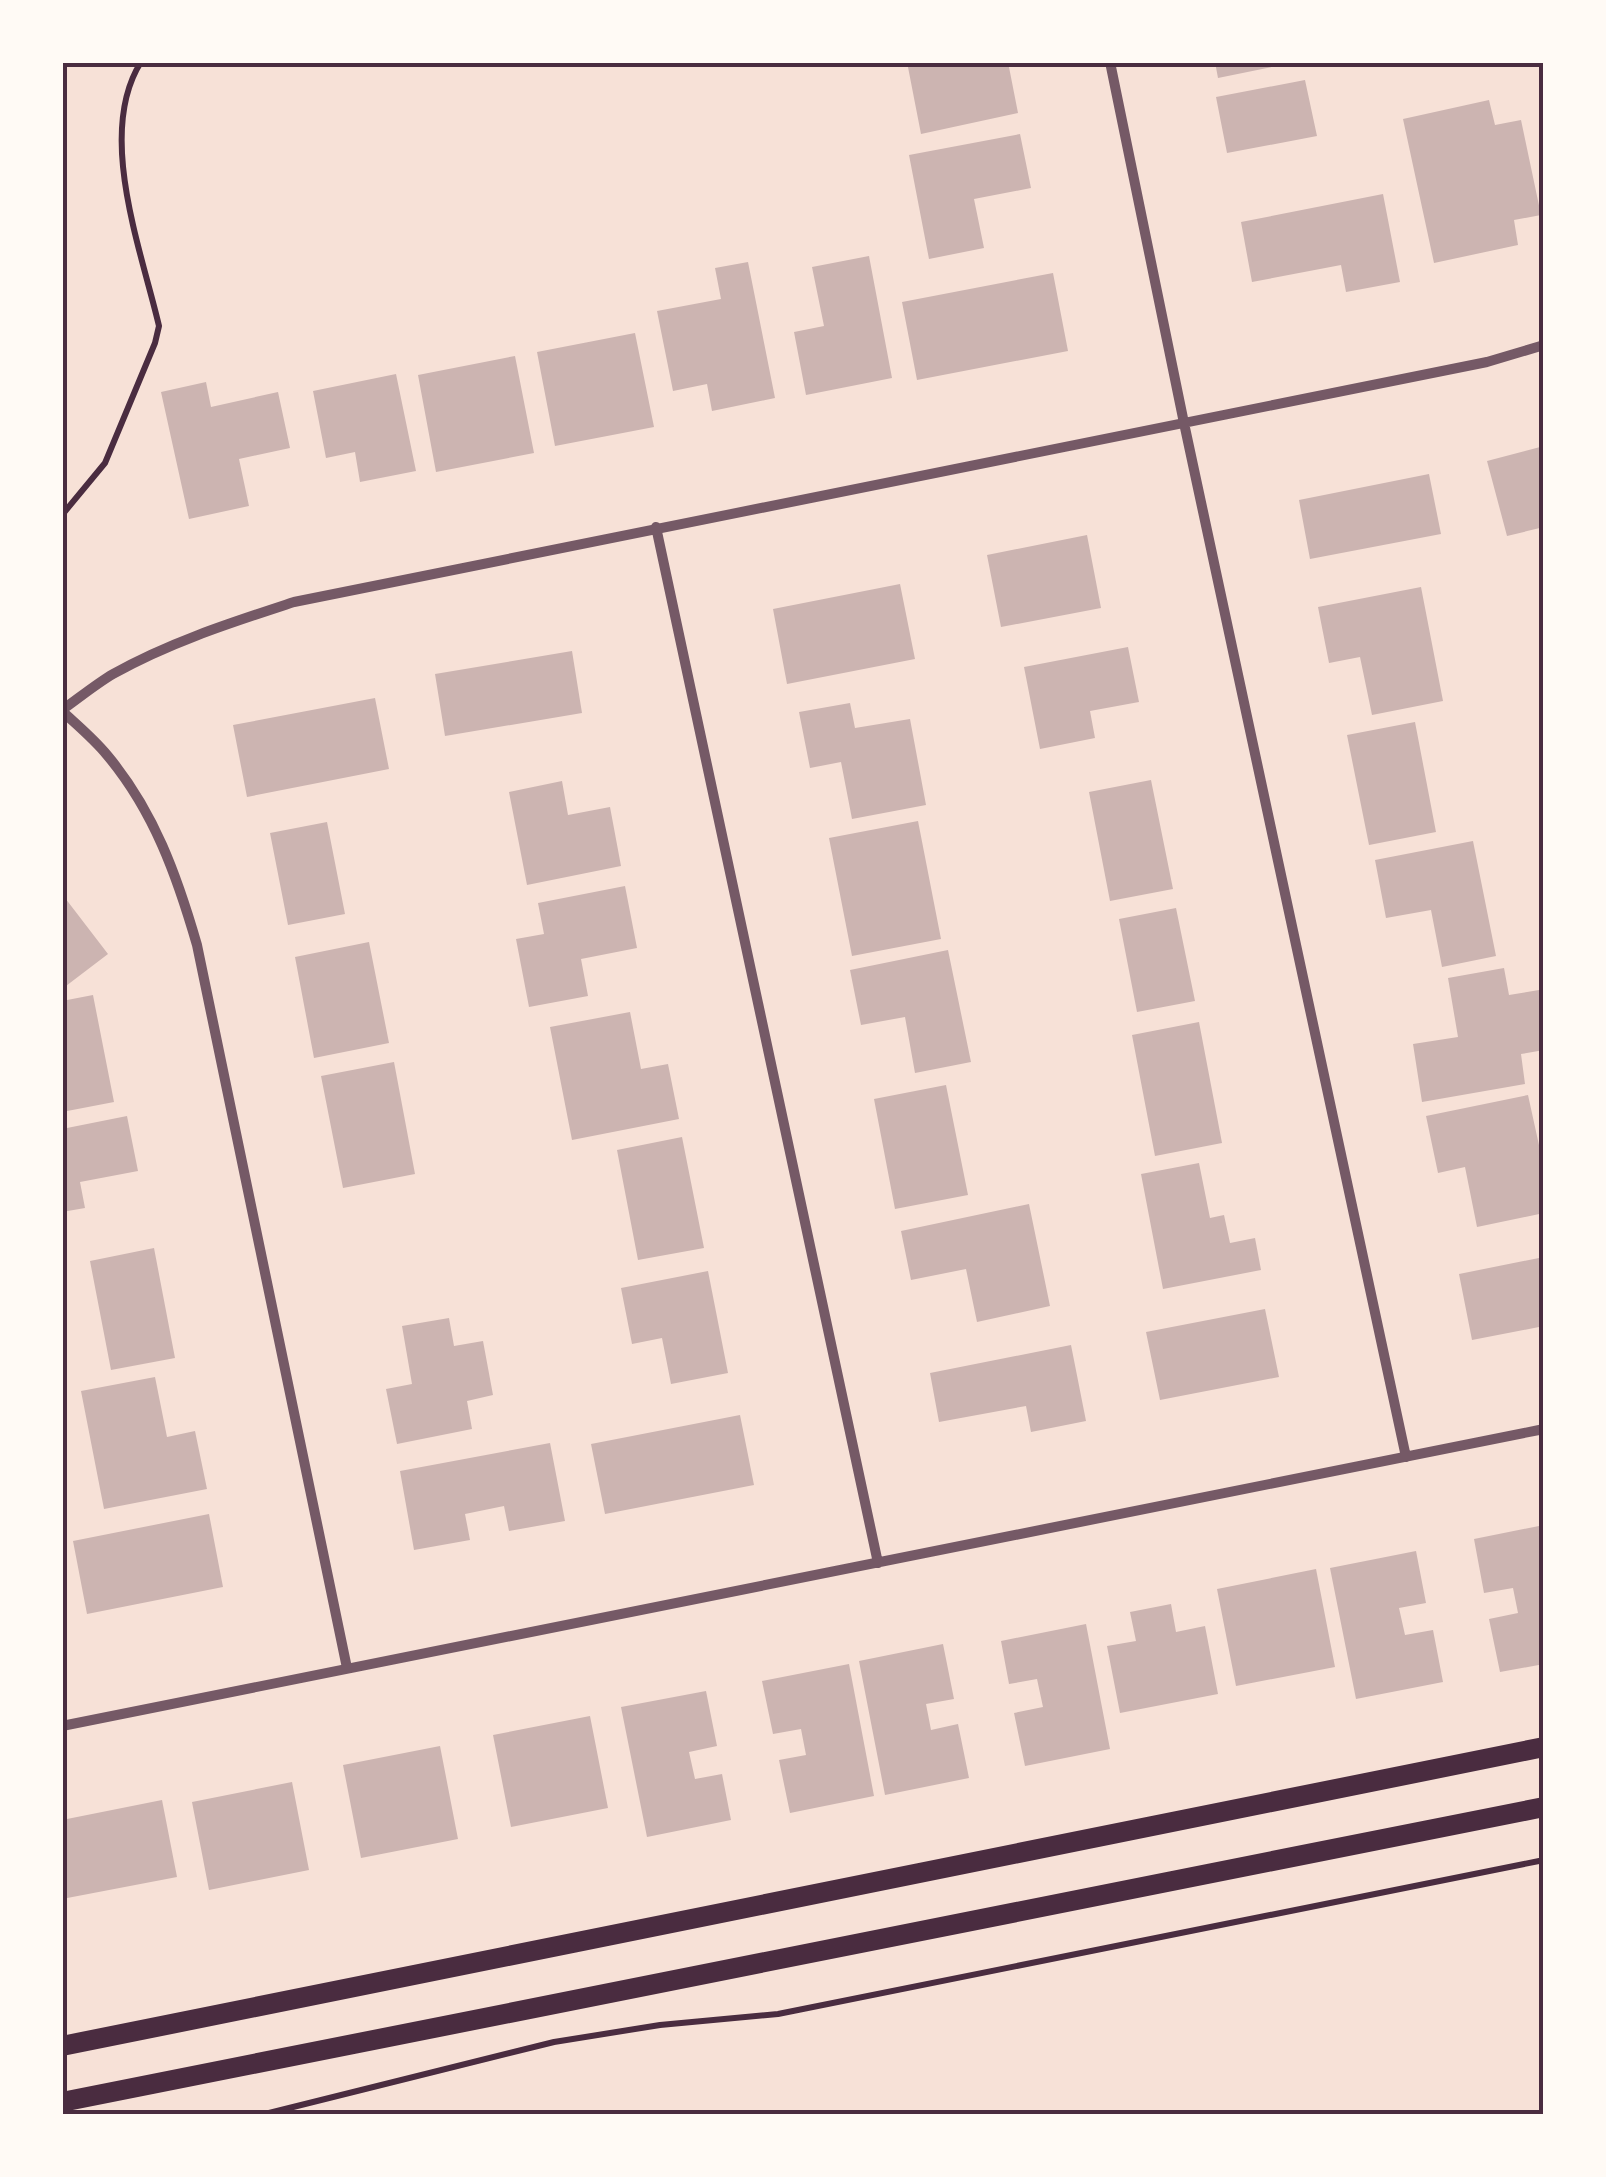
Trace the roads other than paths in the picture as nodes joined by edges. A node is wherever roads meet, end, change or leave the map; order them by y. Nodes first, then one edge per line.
1 (1110, 62) edge
2 (1544, 345) edge
3 (1184, 423) junction
4 (656, 527) junction
5 (62, 710) edge
6 (1544, 1429) edge
7 (1406, 1458) junction
8 (878, 1563) junction
9 (347, 1668) junction
10 (62, 1726) edge
11 (1544, 1747) edge
12 (1544, 1807) edge
13 (62, 2046) edge
14 (62, 2102) edge

1 - 3 street
2 - 3 street
3 - 4 street
3 - 7 street
4 - 5 street
4 - 8 street
5 - 9 street
6 - 7 street
7 - 8 street
8 - 9 street
9 - 10 street
11 - 13 main road
12 - 14 main road

